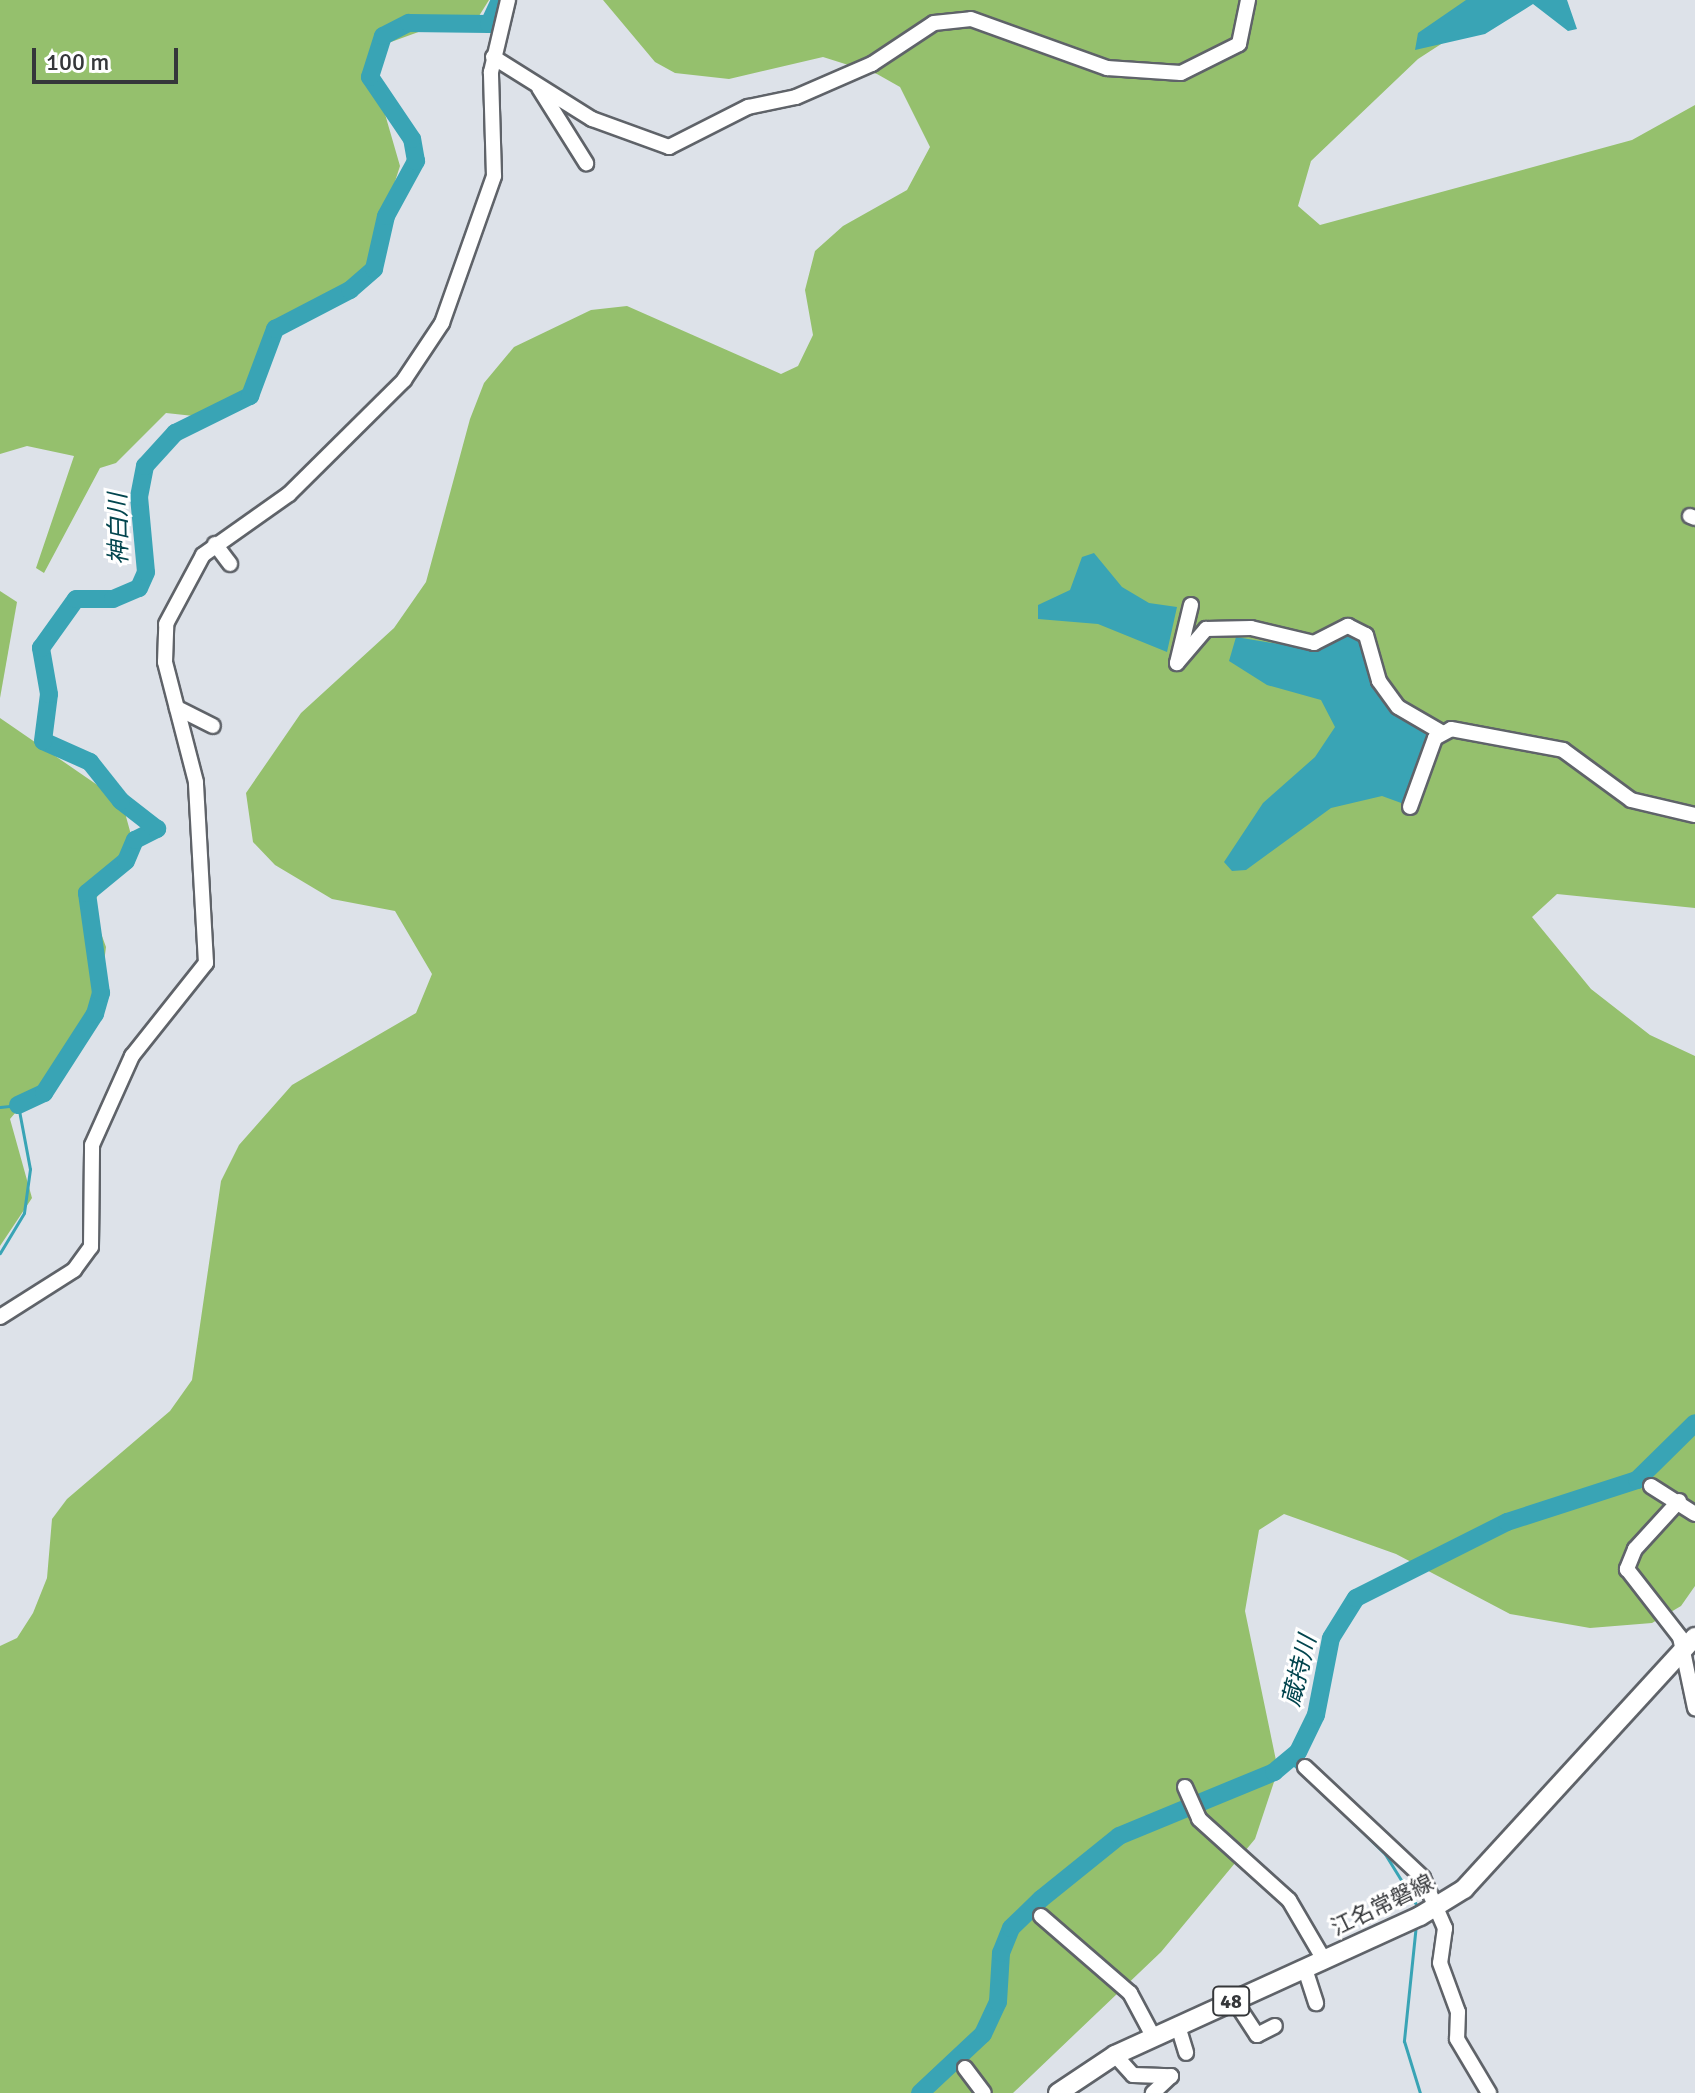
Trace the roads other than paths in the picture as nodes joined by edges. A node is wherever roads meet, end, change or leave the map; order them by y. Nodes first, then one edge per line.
1 (508, 0) edge
2 (1248, 0) edge
3 (493, 57) junction
4 (539, 87) junction
5 (586, 163) dead end
6 (215, 544) junction
7 (230, 564) dead end
8 (1191, 605) dead end
9 (177, 708) junction
10 (213, 726) dead end
11 (1441, 732) junction
12 (1410, 807) dead end
13 (1695, 815) edge
14 (0, 1317) edge
15 (1651, 1486) dead end
16 (1679, 1501) junction
17 (1695, 1514) edge
18 (1689, 1644) edge
19 (1695, 1708) edge
20 (1305, 1767) dead end
21 (1185, 1787) dead end
22 (1422, 1914) junction
23 (1041, 1916) dead end
24 (1324, 1960) junction
25 (1305, 1969) junction
26 (1234, 2000) junction
27 (1316, 2003) dead end
28 (1178, 2026) junction
29 (1275, 2026) dead end
30 (1153, 2036) junction
31 (1186, 2053) dead end
32 (1115, 2055) junction
33 (965, 2068) dead end
34 (984, 2093) edge
35 (1058, 2093) edge
36 (1153, 2093) edge
37 (1489, 2093) edge

1 - 3 street
2 - 4 street
3 - 4 street
3 - 6 street
4 - 5 street
6 - 7 street
6 - 9 street
8 - 11 street
9 - 10 street
9 - 14 street
11 - 12 street
11 - 13 street
15 - 16 street
16 - 17 street
16 - 18 street
18 - 19 street
18 - 22 main road, 江名常磐線 / 48
20 - 22 street
21 - 24 street
22 - 24 main road, 江名常磐線 / 48
22 - 37 street
23 - 30 street
24 - 25 main road, 江名常磐線 / 48
25 - 26 main road, 江名常磐線 / 48
25 - 27 street
26 - 28 main road, 江名常磐線 / 48
26 - 29 street
28 - 30 main road, 江名常磐線 / 48
28 - 31 street
30 - 32 main road, 江名常磐線 / 48
32 - 35 main road, 江名常磐線 / 48
32 - 36 street
33 - 34 street

